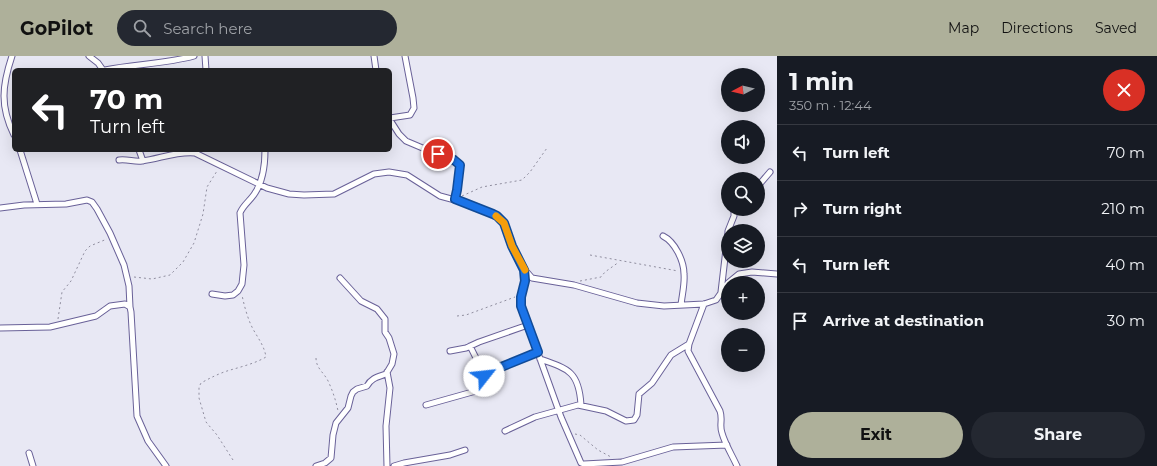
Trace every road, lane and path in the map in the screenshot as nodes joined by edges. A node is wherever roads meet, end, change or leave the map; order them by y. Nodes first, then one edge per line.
1 (12, 56) edge
2 (89, 56) edge
3 (98, 56) edge
4 (161, 56) edge
5 (194, 56) edge
6 (205, 56) edge
7 (374, 56) edge
8 (405, 56) edge
9 (98, 63) junction
10 (160, 63) junction
11 (102, 68) edge
12 (114, 68) edge
13 (206, 68) edge
14 (376, 68) edge
15 (2, 111) edge
16 (392, 118) edge
17 (392, 122) edge
18 (12, 131) edge
19 (547, 148) dead end
20 (21, 152) edge
21 (140, 152) edge
22 (185, 152) edge
23 (265, 152) edge
24 (182, 154) junction
25 (119, 160) dead end
26 (143, 161) junction
27 (220, 165) junction
28 (770, 172) dead end
29 (765, 178) edge
30 (260, 184) junction
31 (456, 199) junction
32 (37, 204) junction
33 (0, 208) edge
34 (663, 236) dead end
35 (112, 237) junction
36 (590, 255) dead end
37 (620, 261) junction
38 (524, 270) junction
39 (684, 272) junction
40 (777, 274) edge
41 (736, 276) edge
42 (127, 277) junction
43 (340, 278) dead end
44 (581, 281) dead end
45 (240, 288) junction
46 (721, 293) edge
47 (212, 294) dead end
48 (521, 295) junction
49 (704, 304) junction
50 (681, 305) junction
51 (130, 307) junction
52 (457, 316) dead end
53 (55, 325) junction
54 (528, 325) junction
55 (0, 328) edge
56 (689, 344) junction
57 (470, 346) junction
58 (450, 351) dead end
59 (538, 352) junction
60 (316, 358) dead end
61 (540, 359) junction
62 (387, 372) junction
63 (484, 374) junction
64 (426, 405) dead end
65 (581, 405) junction
66 (558, 410) junction
67 (341, 416) junction
68 (505, 431) dead end
69 (567, 431) junction
70 (727, 445) junction
71 (465, 450) dead end
72 (29, 453) dead end
73 (233, 460) dead end
74 (618, 462) junction
75 (584, 465) edge
76 (34, 466) edge
77 (166, 466) edge
78 (316, 466) edge
79 (387, 466) edge
80 (394, 466) edge
81 (737, 466) edge

1 - 15 street
2 - 9 street
3 - 9 street
4 - 10 street
5 - 10 street
6 - 13 street
7 - 14 street
8 - 16 street
9 - 11 street
10 - 12 street
15 - 18 street
17 - 31 street
19 - 31 path
20 - 32 street
21 - 26 street
22 - 24 street
23 - 30 street
24 - 26 street
24 - 27 street
25 - 26 street
27 - 30 street
27 - 42 path
28 - 29 street
30 - 31 street
30 - 45 street
31 - 38 street
32 - 33 street
32 - 35 street
34 - 39 street
35 - 42 street
35 - 53 path
36 - 37 path
37 - 39 path
37 - 44 path
38 - 48 street
38 - 50 street
39 - 50 street
40 - 41 street
42 - 51 street
43 - 62 street
45 - 47 street
45 - 73 path
46 - 49 street
48 - 52 path
48 - 54 street
49 - 50 street
49 - 56 street
51 - 53 street
51 - 77 street
53 - 55 street
54 - 57 street
54 - 59 street
56 - 65 street
56 - 70 street
57 - 58 street
57 - 63 street
59 - 61 street
59 - 63 street
60 - 67 path
61 - 65 street
61 - 66 street
62 - 67 street
62 - 79 street
63 - 64 street
65 - 66 street
66 - 68 street
66 - 69 street
67 - 78 street
69 - 74 path
69 - 75 street
70 - 74 street
70 - 81 street
71 - 80 street
72 - 76 street
74 - 75 street

